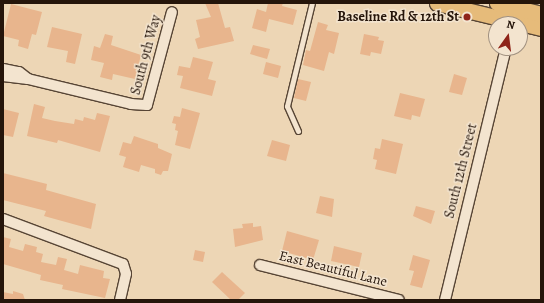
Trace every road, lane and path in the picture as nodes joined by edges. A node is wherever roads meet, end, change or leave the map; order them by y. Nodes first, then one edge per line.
1 (312, 3) edge
2 (437, 3) edge
3 (497, 3) edge
4 (537, 11) edge
5 (172, 12) dead end
6 (503, 16) edge
7 (511, 16) edge
8 (520, 16) edge
9 (528, 23) edge
10 (541, 28) edge
11 (504, 56) edge
12 (3, 68) edge
13 (3, 76) edge
14 (28, 79) junction
15 (298, 131) dead end
16 (3, 219) edge
17 (260, 265) dead end
18 (120, 300) edge
19 (399, 300) edge
20 (444, 300) edge

1 - 15 lane
2 - 6 main road
3 - 7 main road
4 - 8 main road
5 - 14 street, South 9th Way
9 - 10 main road
11 - 20 street, South 12th Street
12 - 14 street
13 - 14 street
16 - 18 street
17 - 19 street, East Beautiful Lane

